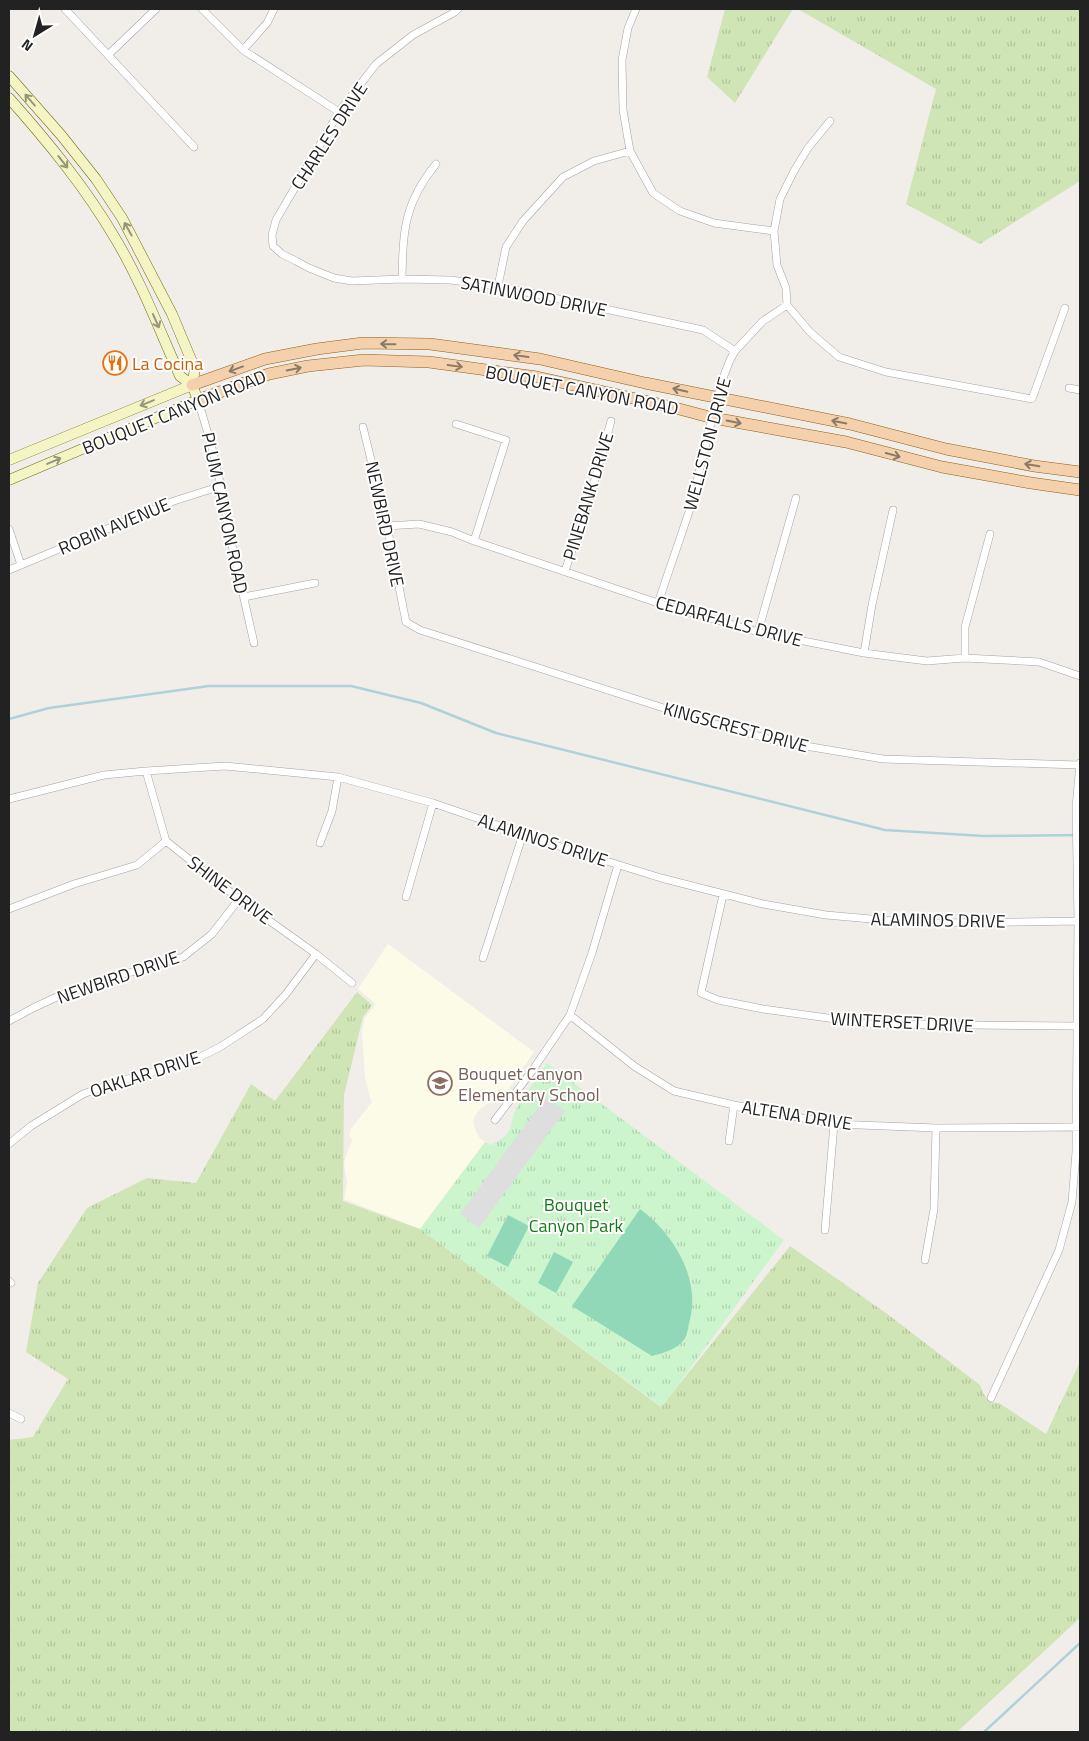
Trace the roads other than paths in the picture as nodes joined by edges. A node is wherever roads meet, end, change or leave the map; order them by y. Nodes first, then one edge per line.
1 (65, 9) edge
2 (156, 9) edge
3 (202, 9) edge
4 (274, 9) edge
5 (458, 9) edge
6 (636, 9) edge
7 (243, 50) junction
8 (109, 54) junction
9 (9, 76) edge
10 (9, 98) edge
11 (339, 112) junction
12 (830, 120) dead end
13 (194, 147) dead end
14 (630, 151) junction
15 (436, 164) dead end
16 (774, 231) junction
17 (273, 246) joint
18 (402, 279) junction
19 (498, 286) junction
20 (787, 305) junction
21 (1065, 308) dead end
22 (735, 351) junction
23 (192, 385) junction
24 (1069, 388) dead end
25 (1080, 390) edge
26 (717, 398) junction
27 (198, 400) junction
28 (713, 418) junction
29 (611, 421) dead end
30 (456, 424) dead end
31 (363, 427) dead end
32 (39, 447) junction
33 (9, 460) edge
34 (30, 471) junction
35 (1080, 472) edge
36 (9, 480) edge
37 (221, 486) junction
38 (1080, 490) edge
39 (796, 498) dead end
40 (893, 510) dead end
41 (387, 526) junction
42 (9, 530) edge
43 (990, 534) dead end
44 (474, 541) junction
45 (20, 565) junction
46 (9, 570) edge
47 (565, 571) junction
48 (315, 583) dead end
49 (244, 597) junction
50 (658, 603) junction
51 (406, 622) joint
52 (758, 632) junction
53 (254, 643) dead end
54 (864, 653) junction
55 (964, 658) junction
56 (1080, 676) edge
57 (1080, 764) edge
58 (146, 770) junction
59 (338, 778) junction
60 (9, 799) edge
61 (433, 804) junction
62 (523, 834) junction
63 (166, 841) junction
64 (320, 844) dead end
65 (618, 865) junction
66 (723, 895) junction
67 (406, 897) dead end
68 (239, 899) junction
69 (9, 908) edge
70 (1079, 921) edge
71 (316, 954) junction
72 (484, 958) dead end
73 (352, 983) dead end
74 (570, 1015) junction
75 (9, 1022) edge
76 (1076, 1026) junction
77 (734, 1105) junction
78 (495, 1120) dead end
79 (834, 1124) junction
80 (1078, 1127) edge
81 (936, 1128) junction
82 (728, 1141) dead end
83 (9, 1144) edge
84 (825, 1230) dead end
85 (925, 1260) dead end
86 (991, 1398) dead end
87 (9, 1413) edge
88 (21, 1419) dead end

1 - 8 street
2 - 8 street
3 - 7 street
4 - 7 street
5 - 11 street, CHARLES DRIVE
6 - 14 street
7 - 11 street
8 - 13 street
23 -> 9 main road, PLUM CANYON ROAD
10 -> 23 main road, PLUM CANYON ROAD
11 - 17 street, CHARLES DRIVE
12 - 16 street
14 - 16 street
14 - 19 street
15 - 18 street
16 - 20 street
17 - 18 street, SATINWOOD DRIVE
18 - 19 street, SATINWOOD DRIVE
19 - 22 street, SATINWOOD DRIVE
20 - 21 street
20 - 22 street, WELLSTON DRIVE
22 - 26 street, WELLSTON DRIVE
26 -> 23 main road, BOUQUET CANYON ROAD
23 - 27 main road, PLUM CANYON ROAD
23 -> 32 main road, BOUQUET CANYON ROAD
24 - 25 street
26 - 28 street, WELLSTON DRIVE
35 -> 26 main road, BOUQUET CANYON ROAD
27 -> 28 main road, BOUQUET CANYON ROAD
34 -> 27 main road, BOUQUET CANYON ROAD
27 - 37 street, PLUM CANYON ROAD
28 -> 38 main road, BOUQUET CANYON ROAD
28 - 50 street, WELLSTON DRIVE
29 - 47 street, PINEBANK DRIVE
30 - 44 street
31 - 41 street, NEWBIRD DRIVE
32 - 33 main road, BOUQUET CANYON ROAD
32 - 34 main road
34 - 36 main road, BOUQUET CANYON ROAD
37 - 45 street, ROBIN AVENUE
37 - 49 street, PLUM CANYON ROAD
39 - 52 street
40 - 54 street
41 - 44 street, CEDARFALLS DRIVE
41 - 51 street, NEWBIRD DRIVE
42 - 45 street
43 - 55 street
44 - 47 street, CEDARFALLS DRIVE
45 - 46 street, ROBIN AVENUE
47 - 50 street, CEDARFALLS DRIVE
48 - 49 street
49 - 53 street, PLUM CANYON ROAD
50 - 52 street, CEDARFALLS DRIVE
51 - 57 street, KINGSCREST DRIVE
52 - 54 street, CEDARFALLS DRIVE
54 - 55 street, CEDARFALLS DRIVE
55 - 56 street, CEDARFALLS DRIVE
57 - 70 street
58 - 59 street, ALAMINOS DRIVE
58 - 60 street, ALAMINOS DRIVE
58 - 63 street
59 - 61 street, ALAMINOS DRIVE
59 - 64 street
61 - 62 street, ALAMINOS DRIVE
61 - 67 street
62 - 65 street, ALAMINOS DRIVE
62 - 72 street
63 - 68 street, SHINE DRIVE
63 - 69 street
65 - 66 street, ALAMINOS DRIVE
65 - 74 street
66 - 70 street, ALAMINOS DRIVE
66 - 76 street, WINTERSET DRIVE
68 - 71 street, SHINE DRIVE
68 - 75 street, NEWBIRD DRIVE
70 - 76 street
71 - 73 street, SHINE DRIVE
71 - 83 street, OAKLAR DRIVE
74 - 77 street, ALTENA DRIVE
74 - 78 street
76 - 80 street
77 - 79 street, ALTENA DRIVE
77 - 82 street
79 - 81 street, ALTENA DRIVE
79 - 84 street
80 - 81 street, ALTENA DRIVE
80 - 86 street
81 - 85 street
87 - 88 street

